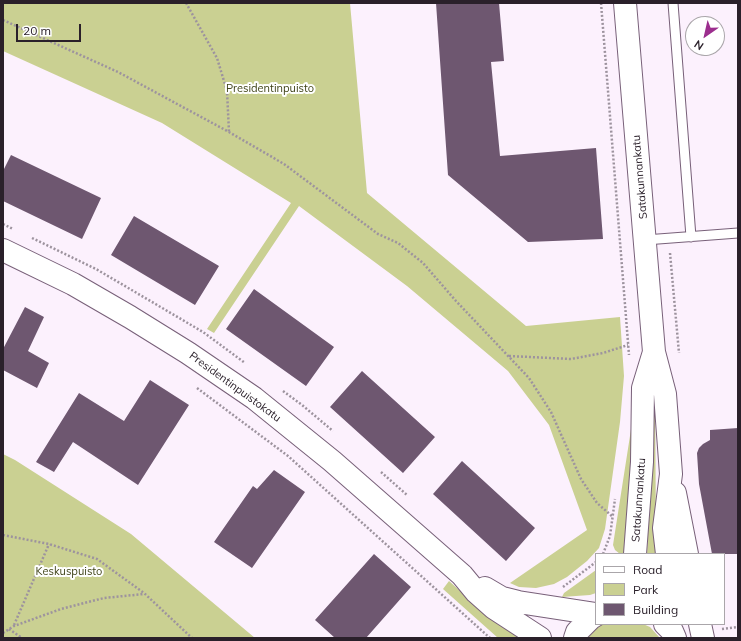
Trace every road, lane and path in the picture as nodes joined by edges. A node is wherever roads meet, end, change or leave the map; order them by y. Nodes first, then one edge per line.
1 (186, 3) edge
2 (601, 3) edge
3 (625, 3) edge
4 (673, 3) edge
5 (3, 20) edge
6 (229, 132) junction
7 (738, 233) edge
8 (691, 237) junction
9 (668, 238) junction
10 (645, 240) junction
11 (3, 250) edge
12 (628, 345) junction
13 (654, 352) junction
14 (509, 356) junction
15 (679, 357) dead end
16 (629, 359) dead end
17 (194, 386) dead end
18 (671, 474) junction
19 (616, 494) dead end
20 (613, 517) junction
21 (3, 535) edge
22 (49, 544) junction
23 (604, 553) edge
24 (635, 553) edge
25 (667, 553) edge
26 (687, 553) edge
27 (462, 575) junction
28 (144, 594) junction
29 (595, 615) edge
30 (595, 616) edge
31 (666, 625) edge
32 (677, 625) edge
33 (701, 625) edge
34 (14, 626) junction
35 (738, 627) edge
36 (9, 629) junction
37 (4, 632) edge
38 (713, 634) edge
39 (22, 638) edge
40 (192, 638) edge
41 (490, 638) edge
42 (540, 638) edge
43 (575, 638) edge
44 (675, 638) edge
45 (679, 638) edge

1 - 6 path
2 - 12 path
3 - 10 main road, Satakunnankatu
4 - 8 lane
5 - 6 path
6 - 14 path
7 - 8 lane
8 - 9 lane
9 - 10 lane
9 - 15 path
10 - 13 main road, Satakunnankatu
11 - 27 main road, Presidentinpuistokatu
12 - 14 path
12 - 16 path
13 - 18 main road, Satakunnankatu
13 - 24 main road, Satakunnankatu
14 - 20 path
17 - 41 path
18 - 25 main road, Satakunnankatu
18 - 26 main road
19 - 20 path
20 - 23 path
21 - 22 path
22 - 28 path
22 - 34 path
27 - 29 main road, Presidentinpuistokatu
27 - 42 main road, Presidentinpuistokatu
28 - 34 path
28 - 40 path
30 - 43 main road
31 - 44 main road
32 - 45 main road
33 - 38 main road
34 - 36 path
35 - 38 path
36 - 37 path
36 - 39 path

